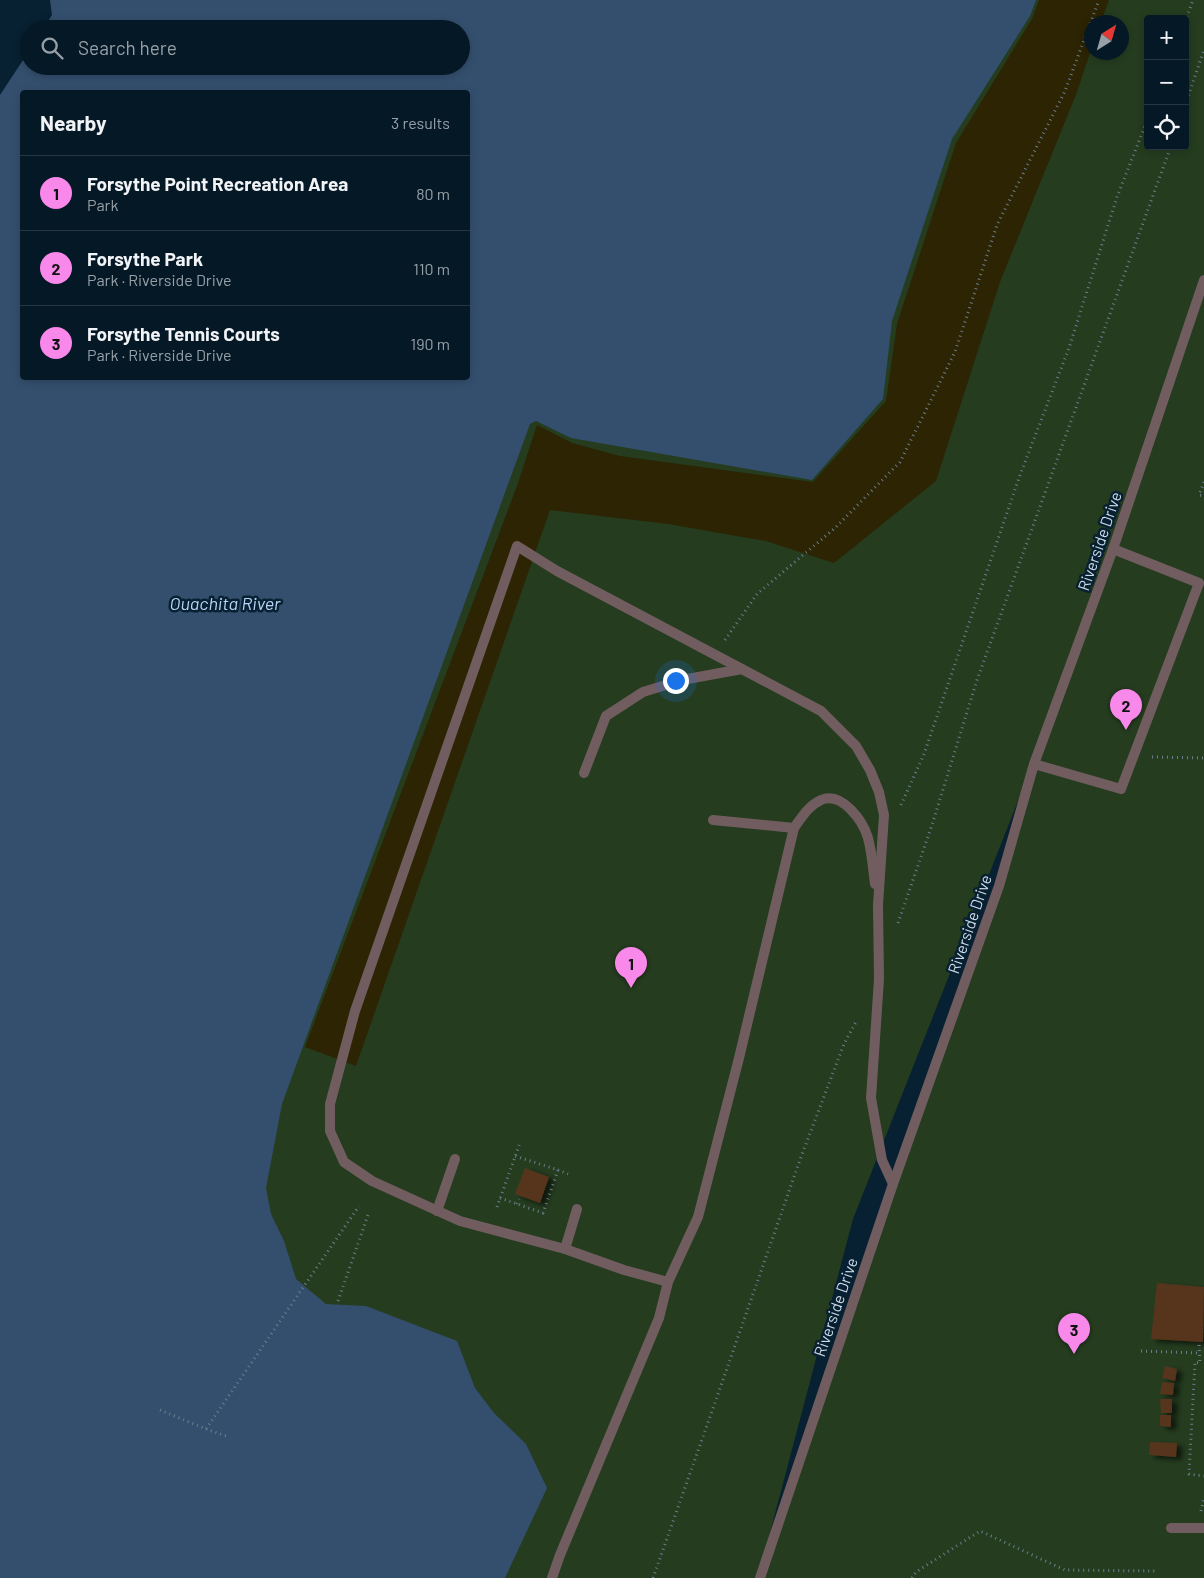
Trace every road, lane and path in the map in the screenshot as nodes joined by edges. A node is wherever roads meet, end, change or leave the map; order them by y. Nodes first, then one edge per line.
1 (1099, 0) edge
2 (1193, 0) edge
3 (1188, 15) edge
4 (1204, 50) edge
5 (1189, 93) edge
6 (1144, 128) edge
7 (1170, 150) edge
8 (1204, 280) edge
9 (1204, 482) edge
10 (1204, 496) edge
11 (1113, 549) junction
12 (714, 655) junction
13 (742, 669) junction
14 (1134, 756) junction
15 (1204, 758) edge
16 (1034, 764) junction
17 (584, 773) dead end
18 (898, 812) dead end
19 (713, 820) dead end
20 (794, 828) junction
21 (878, 905) junction
22 (898, 925) dead end
23 (861, 1012) dead end
24 (520, 1143) dead end
25 (515, 1156) junction
26 (455, 1159) dead end
27 (558, 1170) junction
28 (568, 1174) dead end
29 (892, 1184) junction
30 (500, 1198) junction
31 (519, 1199) dead end
32 (517, 1204) junction
33 (359, 1206) dead end
34 (498, 1207) dead end
35 (577, 1209) dead end
36 (437, 1210) junction
37 (369, 1212) dead end
38 (565, 1249) junction
39 (668, 1282) junction
40 (338, 1301) dead end
41 (1199, 1345) dead end
42 (1141, 1352) dead end
43 (1199, 1353) junction
44 (160, 1410) dead end
45 (206, 1429) junction
46 (226, 1436) dead end
47 (1204, 1476) edge
48 (1204, 1498) edge
49 (1200, 1514) dead end
50 (1171, 1528) dead end
51 (1204, 1528) edge
52 (1156, 1571) dead end
53 (552, 1578) edge
54 (652, 1578) edge
55 (760, 1578) edge
56 (912, 1578) edge

1 - 12 path
2 - 3 path
4 - 5 path
6 - 18 path
7 - 22 path
8 - 11 street, Riverside Drive
9 - 10 path
11 - 14 street
11 - 16 street, Riverside Drive
12 - 13 street
12 - 36 street
13 - 17 street
13 - 21 street
14 - 15 path
14 - 16 street
16 - 29 street, Riverside Drive
19 - 20 street
20 - 21 street
20 - 39 street
21 - 29 street
23 - 54 path
24 - 25 path
25 - 27 path
25 - 30 path
26 - 36 street
27 - 28 path
27 - 32 path
29 - 55 street, Riverside Drive
30 - 32 path
30 - 34 path
31 - 32 path
33 - 45 path
35 - 38 street
36 - 38 street
37 - 40 path
38 - 39 street
39 - 53 street
41 - 43 path
42 - 43 path
43 - 47 path
44 - 45 path
45 - 46 path
48 - 49 path
50 - 51 street
52 - 56 path

